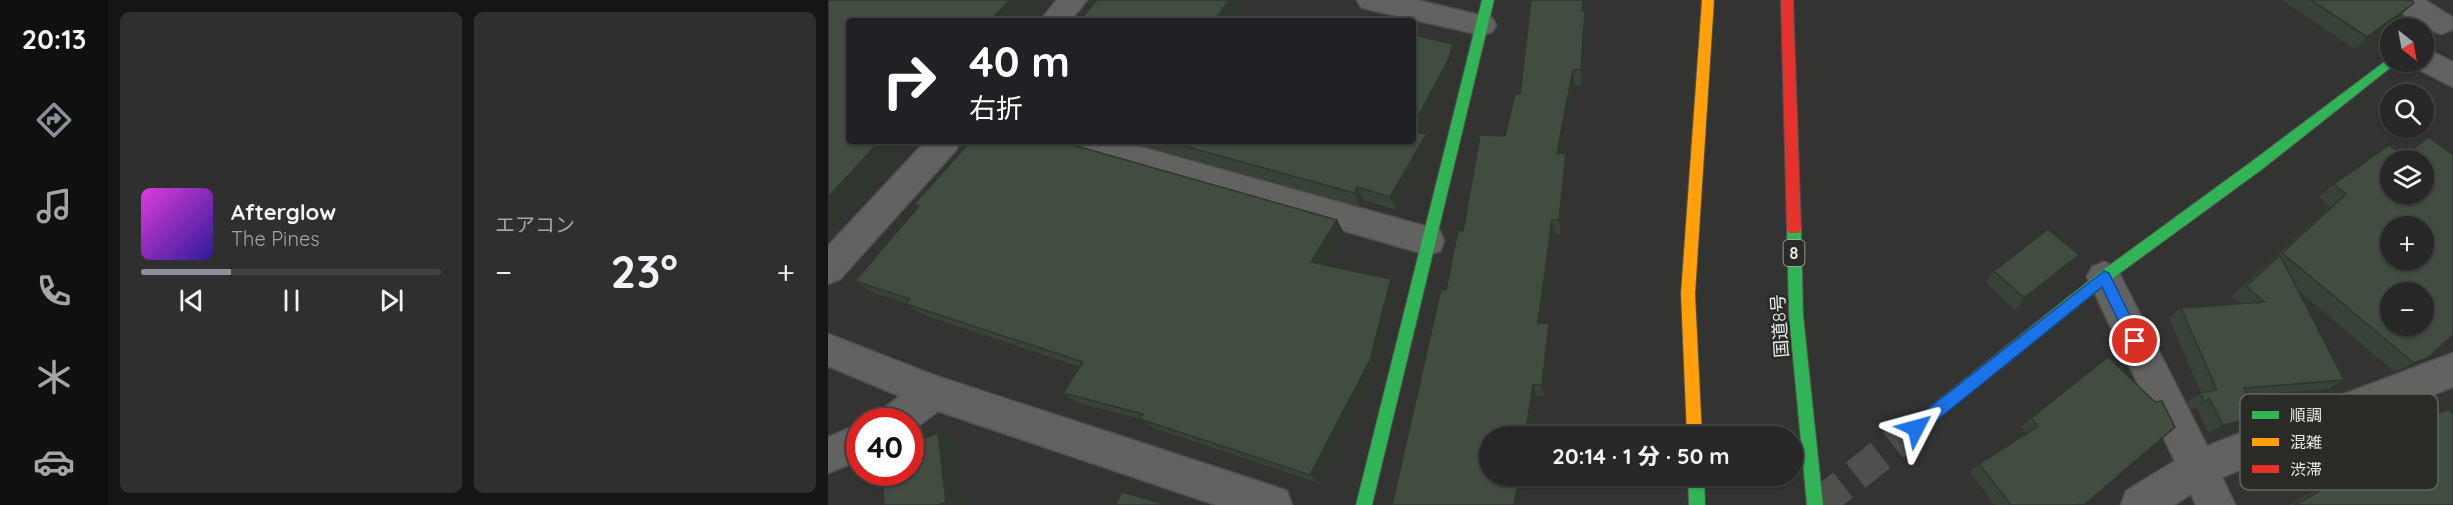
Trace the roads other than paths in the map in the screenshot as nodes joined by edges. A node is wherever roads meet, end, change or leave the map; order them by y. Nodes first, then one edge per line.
1 (1073, 0) edge
2 (1371, 0) edge
3 (1708, 0) edge
4 (1787, 0) edge
5 (2404, 0) edge
6 (1485, 13) edge
7 (1057, 18) edge
8 (2440, 26) edge
9 (2434, 65) edge
10 (2380, 70) edge
11 (2453, 76) edge
12 (942, 144) edge
13 (1086, 144) edge
14 (1428, 241) junction
15 (828, 270) edge
16 (2104, 277) junction
17 (828, 350) edge
18 (2447, 380) edge
19 (933, 392) junction
20 (2407, 394) edge
21 (913, 408) edge
22 (1694, 426) edge
23 (1916, 428) tunnel mouth
24 (846, 448) edge
25 (2240, 453) edge
26 (828, 455) edge
27 (2198, 468) junction
28 (1696, 486) edge
29 (1273, 505) edge
30 (1364, 505) edge
31 (1697, 505) edge
32 (1815, 505) edge
33 (2140, 505) edge
34 (2216, 505) edge

1 - 7 street
2 - 6 street
3 - 22 main road
4 - 32 main road, 国道8号 / 8
5 - 8 street
6 - 14 main road
9 - 11 street
10 - 16 main road
12 - 15 street
13 - 14 street
14 - 30 main road
16 - 23 main road
16 - 27 street
17 - 19 street
18 - 20 street
19 - 21 street
19 - 29 street
24 - 26 street
25 - 27 street
27 - 33 street
27 - 34 street
28 - 31 main road

